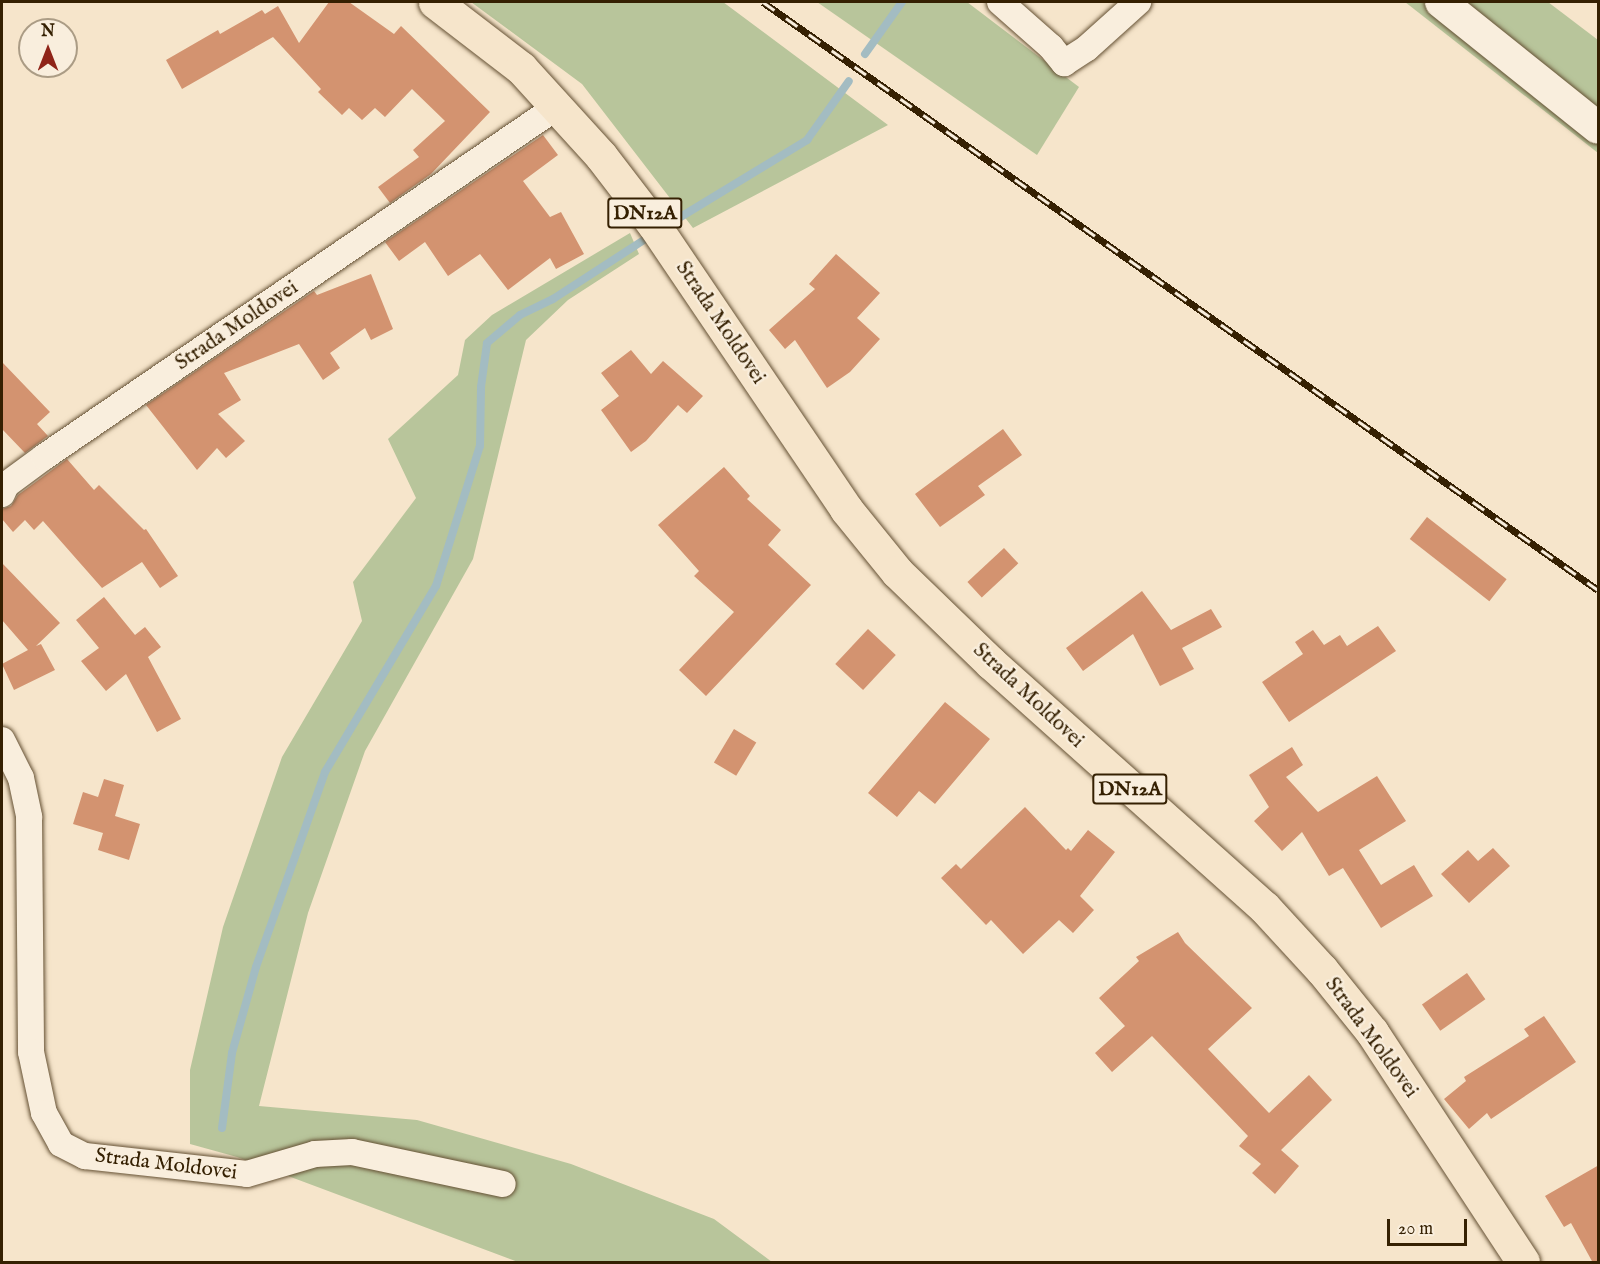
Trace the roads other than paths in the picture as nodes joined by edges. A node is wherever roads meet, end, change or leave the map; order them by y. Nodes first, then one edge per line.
1 (435, 2) edge
2 (1000, 2) edge
3 (1138, 2) edge
4 (1441, 2) edge
5 (558, 106) junction
6 (1599, 128) edge
7 (3, 484) edge
8 (2, 740) edge
9 (503, 1184) dead end
10 (1523, 1263) edge

1 - 5 main road, Strada Moldovei / DN12A
2 - 3 street
4 - 6 street
5 - 7 street, Strada Moldovei
5 - 10 main road, Strada Moldovei / DN12A
8 - 9 street, Strada Moldovei

